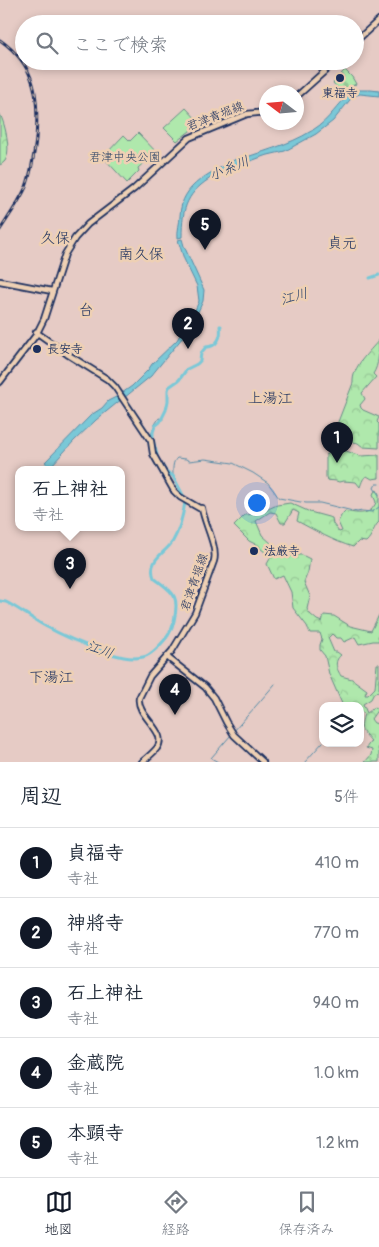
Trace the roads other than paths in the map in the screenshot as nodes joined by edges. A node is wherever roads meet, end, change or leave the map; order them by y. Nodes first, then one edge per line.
1 (379, 21) edge
2 (364, 35) edge
3 (325, 70) edge
4 (304, 89) edge
5 (259, 112) edge
6 (0, 281) edge
7 (51, 291) junction
8 (36, 332) junction
9 (0, 381) edge
10 (167, 657) junction
11 (142, 762) edge
12 (264, 762) edge

1 - 2 main road
3 - 4 main road
5 - 7 main road, 君津青堀線
6 - 7 main road
7 - 8 main road, 君津青堀線
8 - 9 main road
8 - 10 main road, 君津青堀線
10 - 11 main road, 君津青堀線
10 - 12 main road

